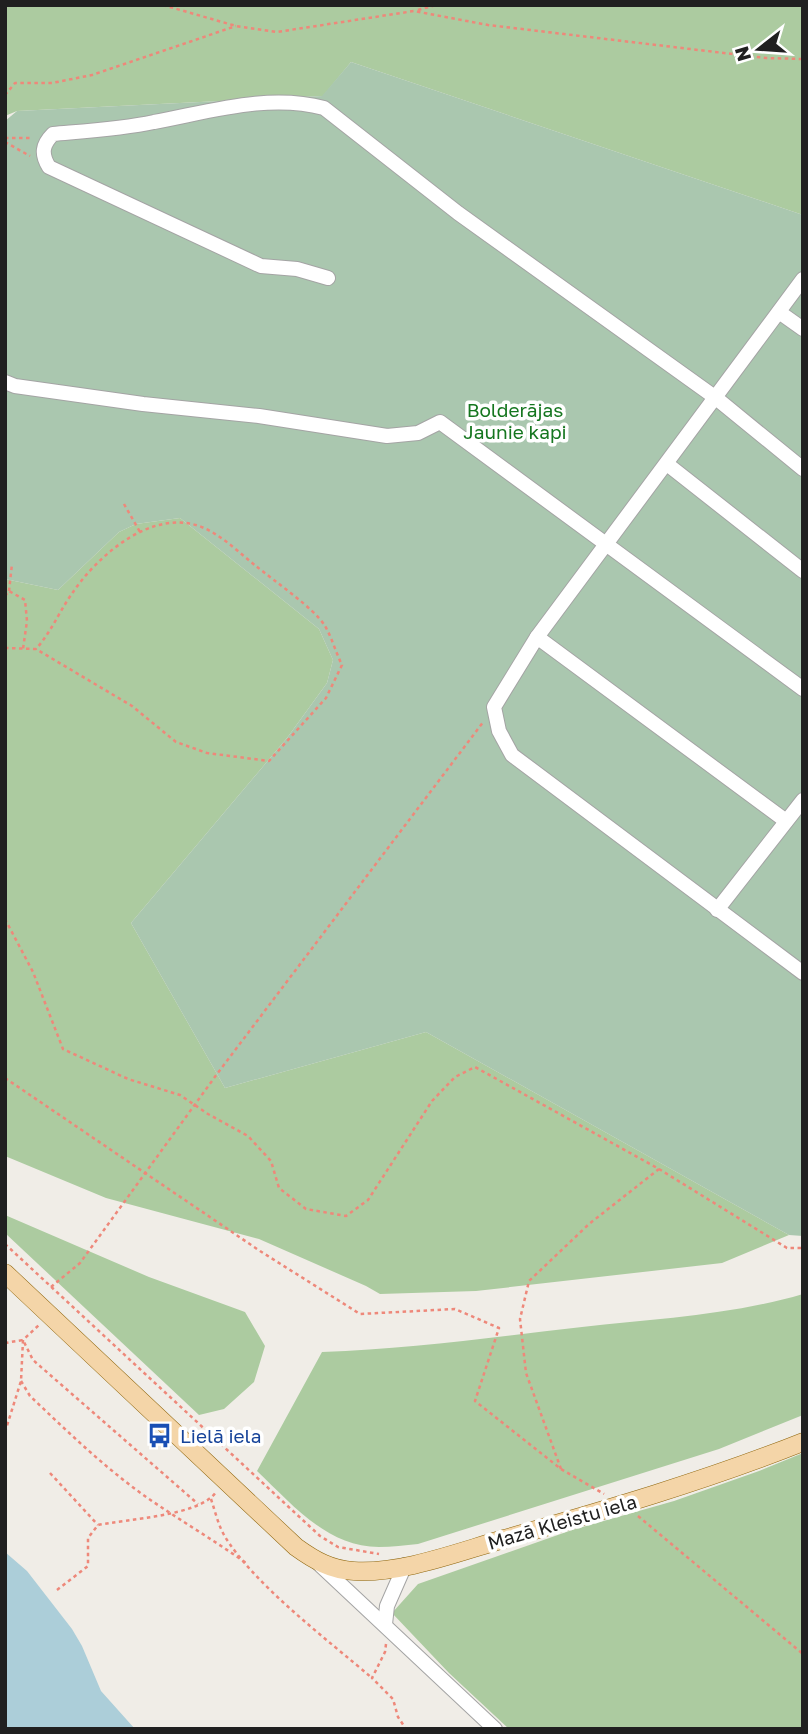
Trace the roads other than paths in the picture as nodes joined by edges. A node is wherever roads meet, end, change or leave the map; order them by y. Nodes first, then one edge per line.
1 (328, 278) dead end
2 (803, 279) edge
3 (779, 312) junction
4 (803, 329) edge
5 (5, 382) edge
6 (716, 398) junction
7 (667, 464) junction
8 (803, 469) edge
9 (607, 543) junction
10 (803, 571) edge
11 (537, 638) junction
12 (803, 689) edge
13 (803, 800) edge
14 (786, 821) junction
15 (717, 910) junction
16 (803, 973) edge
17 (5, 1273) edge
18 (803, 1442) edge
19 (316, 1561) junction
20 (405, 1565) junction
21 (385, 1624) junction
22 (495, 1729) edge

1 - 6 street
2 - 3 street
3 - 4 street
3 - 6 street
5 - 9 street
6 - 7 street
6 - 8 street
7 - 9 street
7 - 10 street
9 - 11 street
9 - 12 street
11 - 14 street
11 - 15 street
13 - 14 street
14 - 15 street
15 - 16 street
17 - 19 main road
18 - 20 main road, Mazā Kleistu iela
19 - 20 main road, Mazā Kleistu iela
19 - 21 street
20 - 21 street
21 - 22 street

